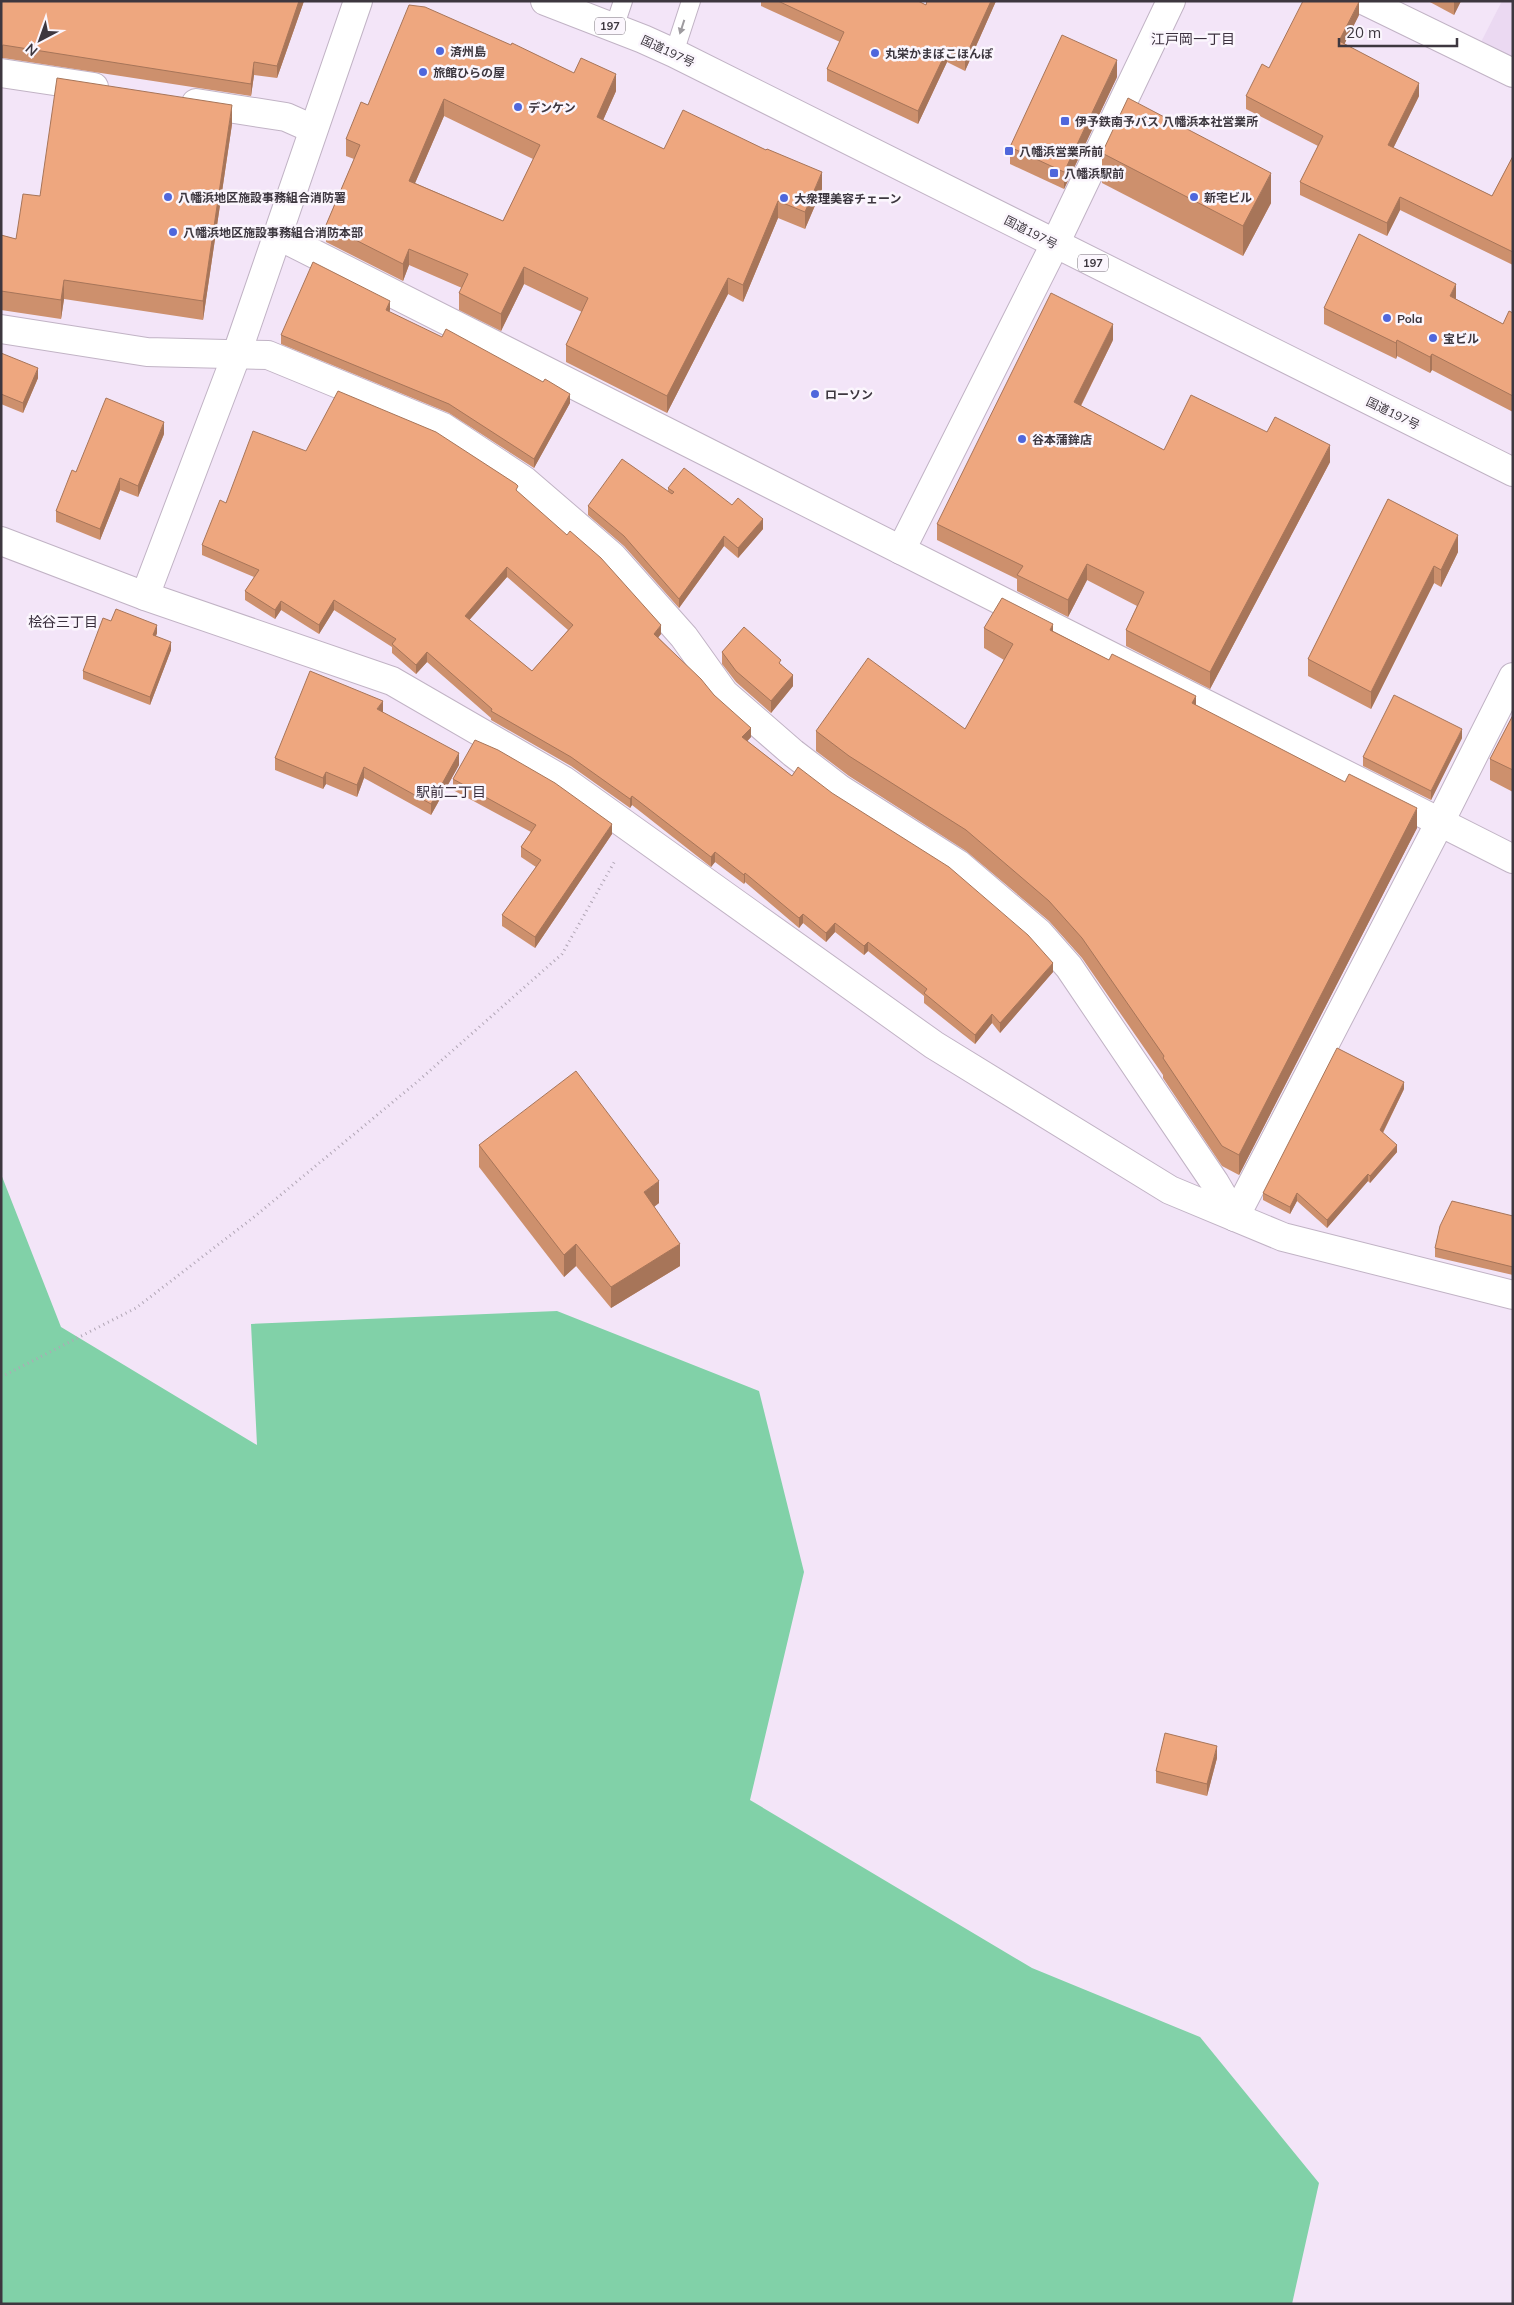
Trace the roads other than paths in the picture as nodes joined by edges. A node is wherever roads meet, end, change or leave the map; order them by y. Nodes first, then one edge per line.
1 (358, 1) edge
2 (545, 1) edge
3 (623, 1) edge
4 (691, 1) edge
5 (1170, 1) edge
6 (1364, 1) edge
7 (614, 28) junction
8 (674, 53) junction
9 (1, 73) edge
10 (1513, 73) edge
11 (119, 91) edge
12 (168, 98) edge
13 (313, 129) junction
14 (277, 235) junction
15 (1055, 244) junction
16 (1, 329) edge
17 (236, 356) junction
18 (1513, 472) edge
19 (1, 541) edge
20 (901, 550) junction
21 (145, 596) junction
22 (1513, 677) edge
23 (1440, 822) junction
24 (1513, 859) edge
25 (1235, 1217) junction
26 (1513, 1295) edge

1 - 13 main road
2 - 7 main road, 国道197号 / 197
3 - 7 lane
4 -> 8 lane
5 - 15 main road
6 - 10 main road
7 - 8 main road, 国道197号 / 197
8 - 15 main road, 国道197号 / 197
9 - 11 main road
12 - 13 main road
13 - 14 main road
14 - 17 main road
14 - 20 main road
15 - 18 main road, 国道197号 / 197
15 - 20 main road
16 - 17 main road
17 - 21 main road
17 - 25 main road
19 - 21 main road
20 - 23 main road
21 - 25 main road
22 - 23 main road
23 - 24 main road
23 - 25 main road
25 - 26 main road

